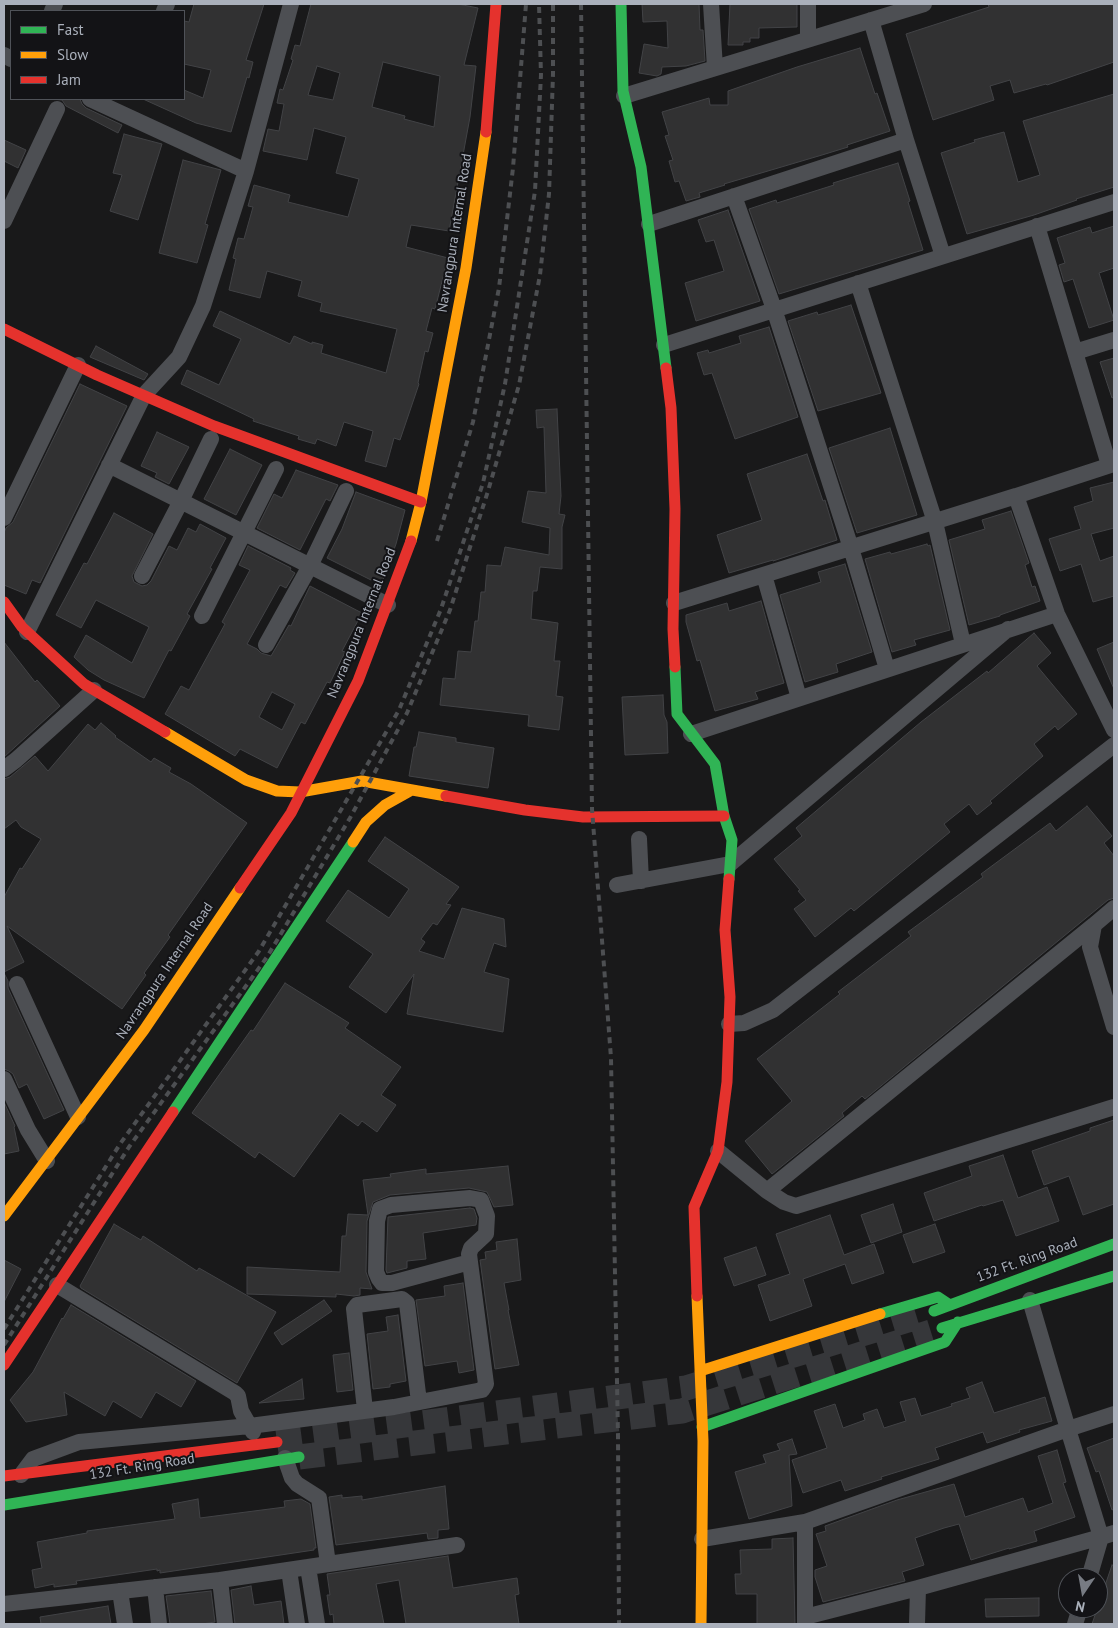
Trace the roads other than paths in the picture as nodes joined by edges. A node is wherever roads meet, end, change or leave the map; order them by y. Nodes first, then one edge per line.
1 (291, 4) edge
2 (496, 4) edge
3 (621, 4) edge
4 (711, 4) edge
5 (808, 4) edge
6 (916, 5) edge
7 (871, 20) junction
8 (808, 39) junction
9 (715, 68) junction
10 (624, 96) junction
11 (92, 100) edge
12 (57, 110) dead end
13 (906, 140) junction
14 (246, 171) junction
15 (734, 196) junction
16 (1114, 202) edge
17 (4, 221) edge
18 (648, 224) junction
19 (1037, 226) junction
20 (943, 256) junction
21 (858, 283) junction
22 (774, 309) junction
23 (4, 330) edge
24 (1114, 340) edge
25 (664, 344) junction
26 (1075, 352) junction
27 (78, 366) junction
28 (144, 395) junction
29 (211, 439) dead end
30 (1112, 464) edge
31 (109, 465) junction
32 (276, 469) dead end
33 (346, 491) dead end
34 (1016, 496) junction
35 (181, 501) junction
36 (421, 502) junction
37 (4, 518) edge
38 (935, 522) junction
39 (243, 532) junction
40 (851, 548) junction
41 (310, 566) junction
42 (764, 575) junction
43 (142, 576) dead end
44 (4, 602) edge
45 (674, 603) junction
46 (388, 605) junction
47 (1057, 614) junction
48 (202, 616) dead end
49 (1008, 630) junction
50 (27, 632) junction
51 (266, 644) dead end
52 (963, 644) junction
53 (887, 669) junction
54 (94, 690) junction
55 (800, 698) junction
56 (1114, 730) edge
57 (692, 734) junction
58 (1114, 745) edge
59 (4, 769) edge
60 (410, 791) junction
61 (300, 792) junction
62 (724, 816) junction
63 (639, 839) dead end
64 (730, 864) junction
65 (640, 881) junction
66 (616, 885) dead end
67 (1114, 908) edge
68 (1094, 925) junction
69 (17, 984) dead end
70 (729, 1024) junction
71 (1114, 1028) edge
72 (4, 1079) edge
73 (1114, 1107) edge
74 (78, 1117) junction
75 (718, 1152) junction
76 (47, 1161) junction
77 (766, 1191) junction
78 (4, 1216) edge
79 (1114, 1244) edge
80 (470, 1262) junction
81 (1114, 1276) edge
82 (57, 1285) junction
83 (1030, 1300) junction
84 (950, 1305) junction
85 (924, 1315) tunnel mouth
86 (958, 1322) junction
87 (931, 1332) tunnel mouth
88 (4, 1366) edge
89 (700, 1371) junction
90 (419, 1402) junction
91 (365, 1410) junction
92 (1114, 1414) edge
93 (250, 1426) junction
94 (702, 1427) junction
95 (1068, 1429) junction
96 (277, 1442) tunnel mouth
97 (259, 1444) junction
98 (292, 1458) joint
99 (20, 1475) junction
100 (4, 1476) edge
101 (4, 1505) edge
102 (805, 1522) junction
103 (1108, 1535) edge
104 (702, 1539) junction
105 (456, 1545) dead end
106 (328, 1564) junction
107 (308, 1567) junction
108 (1093, 1568) edge
109 (289, 1570) junction
110 (220, 1580) junction
111 (155, 1587) junction
112 (918, 1588) junction
113 (120, 1591) junction
114 (4, 1604) edge
115 (805, 1621) edge
116 (124, 1624) edge
117 (159, 1624) edge
118 (226, 1624) edge
119 (297, 1624) edge
120 (317, 1624) edge
121 (701, 1624) edge
122 (917, 1624) edge

1 - 14 street
2 - 36 street, Navrangpura Internal Road
3 - 10 street
4 - 9 street
5 - 8 street
6 - 7 street
7 - 8 street
7 - 13 street
8 - 9 street
9 - 10 street
10 - 18 street
11 - 14 street
12 - 17 street
13 - 15 street
13 - 20 street
14 - 28 street
15 - 18 street
15 - 22 street
16 - 19 street
18 - 25 street
19 - 20 street
19 - 26 street
20 - 21 street
21 - 22 street
21 - 38 street
22 - 25 street
22 - 40 street
23 - 27 street
24 - 26 street
25 - 45 street
26 - 30 street
27 - 28 street
27 - 37 street
28 - 31 street
28 - 36 street
29 - 35 street
30 - 34 street
31 - 35 street
31 - 50 street
32 - 39 street
33 - 41 street
34 - 38 street
34 - 47 street
35 - 39 street
35 - 43 street
36 - 46 street, Navrangpura Internal Road
38 - 40 street
38 - 52 street
39 - 41 street
39 - 48 street
40 - 42 street
40 - 53 street
41 - 46 street
41 - 51 street
42 - 45 street
42 - 55 street
44 - 50 street
45 - 57 street
46 - 61 street, Navrangpura Internal Road
47 - 49 street
47 - 56 street
49 - 52 street
49 - 64 street
50 - 54 street
52 - 53 street
53 - 55 street
54 - 59 street
54 - 61 street
55 - 57 street
57 - 62 street
58 - 70 street
60 - 61 street
60 - 62 street
60 - 82 street
61 - 74 street, Navrangpura Internal Road
62 - 64 street
63 - 65 street
64 - 65 street
64 - 70 street
65 - 66 street
67 - 68 street
68 - 71 street
68 - 77 street
69 - 74 street
70 - 75 street
72 - 76 street
73 - 77 street
74 - 76 street, Navrangpura Internal Road
75 - 77 street
75 - 89 street
76 - 78 street, Navrangpura Internal Road
79 - 84 street, 132 Ft. Ring Road
80 - 80 street
80 - 90 street
81 - 83 street
82 - 88 street
82 - 93 street
83 - 86 street
83 - 95 street
84 - 85 street, 132 Ft. Ring Road
84 - 89 street
86 - 87 street
86 - 94 street
89 - 94 street
90 - 91 street
90 - 91 street
91 - 93 street
92 - 95 street
93 - 97 street
93 - 99 street
94 - 104 street
95 - 102 street
95 - 103 street
96 - 97 street, 132 Ft. Ring Road
97 - 99 street, 132 Ft. Ring Road
98 - 101 street, 132 Ft. Ring Road
98 - 106 street
99 - 100 street, 132 Ft. Ring Road
102 - 104 street
102 - 115 street
103 - 108 street
103 - 112 street
104 - 121 street
105 - 106 street
106 - 107 street
107 - 109 street
107 - 120 street
109 - 110 street
109 - 119 street
110 - 111 street
110 - 118 street
111 - 113 street
111 - 117 street
112 - 115 street
112 - 122 street
113 - 114 street
113 - 116 street

